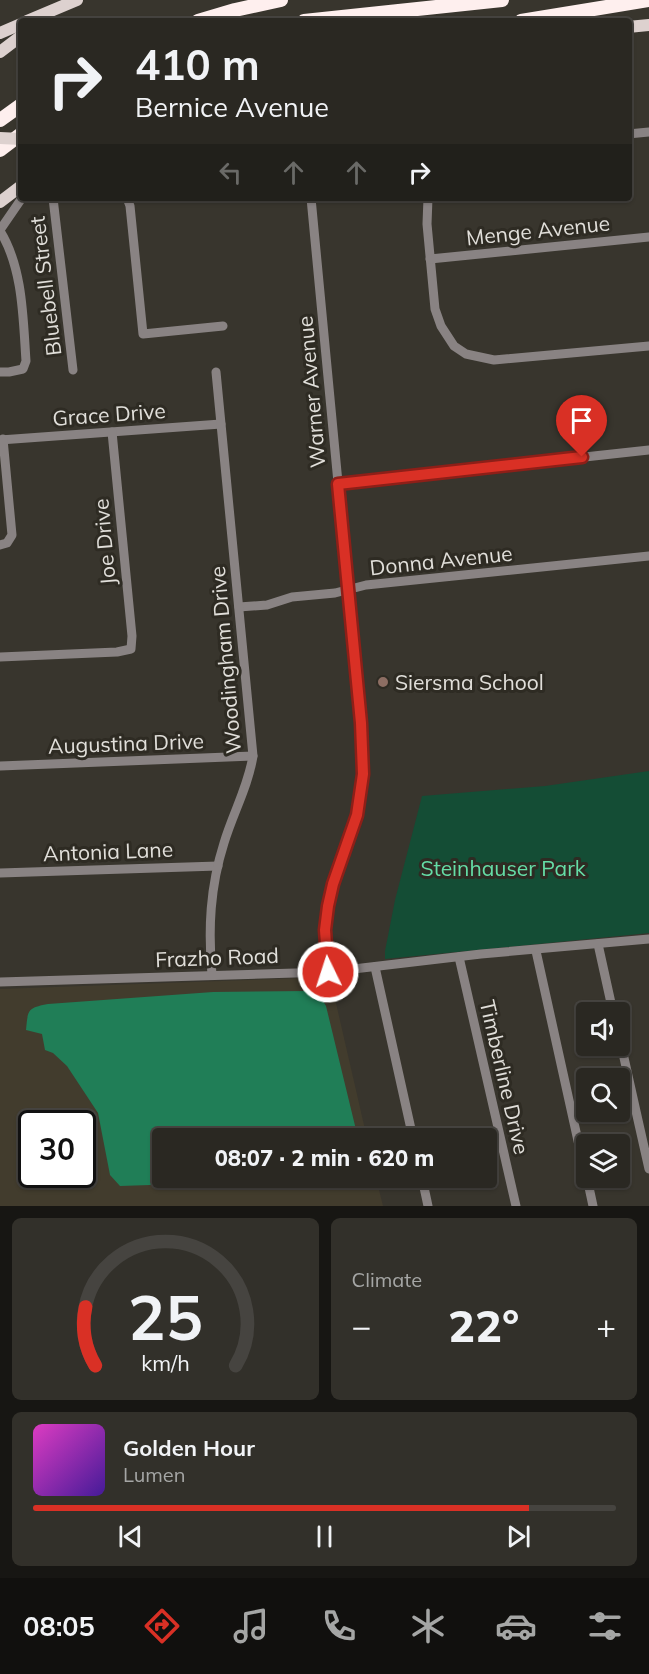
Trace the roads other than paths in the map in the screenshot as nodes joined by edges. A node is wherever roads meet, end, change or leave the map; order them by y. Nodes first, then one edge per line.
1 (281, 0) edge
2 (502, 0) edge
3 (649, 0) edge
4 (71, 1) edge
5 (34, 18) edge
6 (49, 18) edge
7 (208, 18) edge
8 (332, 18) edge
9 (539, 18) edge
10 (18, 25) edge
11 (649, 25) edge
12 (632, 27) edge
13 (0, 33) edge
14 (18, 38) edge
15 (0, 52) edge
16 (18, 107) edge
17 (0, 120) edge
18 (649, 132) edge
19 (632, 134) edge
20 (18, 136) edge
21 (0, 138) edge
22 (18, 139) edge
23 (0, 150) edge
24 (18, 188) edge
25 (20, 201) edge
26 (53, 201) edge
27 (128, 201) edge
28 (311, 201) edge
29 (428, 201) edge
30 (0, 202) edge
31 (0, 230) edge
32 (649, 237) edge
33 (430, 260) junction
34 (223, 326) dead end
35 (649, 346) edge
36 (73, 370) dead end
37 (1, 372) edge
38 (216, 372) dead end
39 (221, 424) junction
40 (112, 432) junction
41 (1, 439) edge
42 (649, 450) edge
43 (338, 484) junction
44 (3, 544) edge
45 (649, 556) edge
46 (349, 589) junction
47 (239, 607) junction
48 (0, 657) edge
49 (253, 756) junction
50 (0, 766) edge
51 (218, 866) junction
52 (0, 873) edge
53 (649, 939) edge
54 (598, 944) junction
55 (536, 951) junction
56 (459, 957) junction
57 (375, 967) junction
58 (328, 972) junction
59 (212, 975) junction
60 (0, 982) edge
61 (611, 1002) edge
62 (624, 1056) edge
63 (411, 1128) edge
64 (577, 1134) edge
65 (649, 1169) edge
66 (424, 1188) edge
67 (589, 1188) edge
68 (428, 1206) edge
69 (516, 1206) edge
70 (593, 1206) edge

1 - 7 highway
2 - 8 highway
3 - 9 highway
4 - 5 main road
4 - 6 main road
10 - 13 main road
11 - 12 main road
14 - 15 main road
16 - 17 highway
18 - 19 street
20 - 23 highway
21 - 22 main road, bridge
24 - 30 main road
25 - 31 street
26 - 36 street, Bluebell Street
27 - 34 street
28 - 43 street, Warner Avenue
29 - 33 street
31 - 37 street
32 - 33 street, Menge Avenue
33 - 35 street
38 - 39 street, Woodingham Drive
39 - 40 street, Grace Drive
39 - 47 street, Woodingham Drive
40 - 41 street, Grace Drive
40 - 48 street, Joe Drive
41 - 44 street
42 - 43 street
43 - 46 street, Warner Avenue
45 - 46 street, Donna Avenue
46 - 47 street, Donna Avenue
46 - 58 street, Warner Avenue
47 - 49 street, Woodingham Drive
49 - 50 street, Augustina Drive
49 - 51 street, Woodingham Drive
51 - 52 street, Antonia Lane
51 - 59 street, Woodingham Drive
53 - 54 street, Frazho Road
54 - 55 street, Frazho Road
54 - 61 street
55 - 56 street, Frazho Road
55 - 64 street
56 - 57 street, Frazho Road
56 - 69 street, Timberline Drive
57 - 58 street, Frazho Road
57 - 63 street
58 - 59 street, Frazho Road
59 - 60 street, Frazho Road
62 - 65 street
66 - 68 street
67 - 70 street

